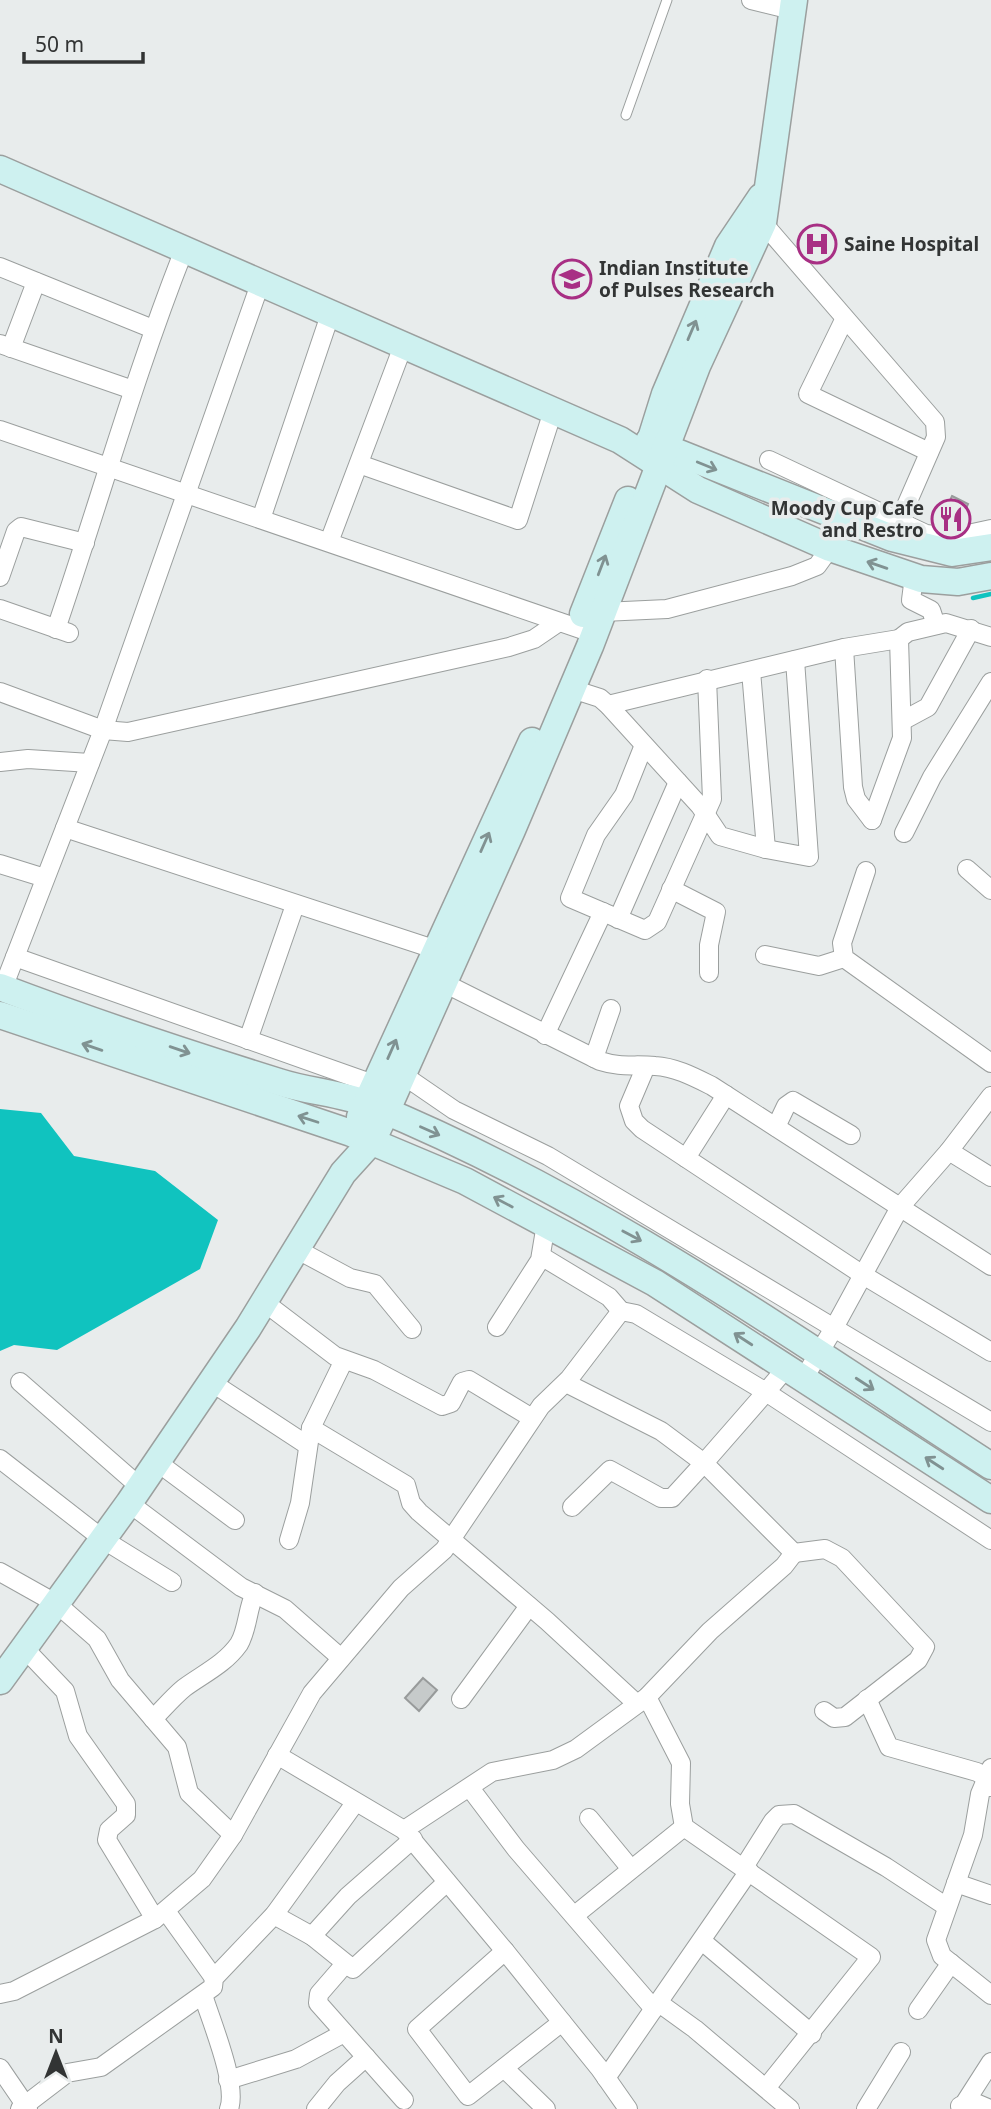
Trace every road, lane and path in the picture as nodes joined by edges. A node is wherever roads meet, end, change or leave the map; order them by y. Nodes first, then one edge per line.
1 (667, 0) edge
2 (751, 0) edge
3 (793, 5) edge
4 (626, 115) dead end
5 (0, 169) edge
6 (767, 187) junction
7 (764, 223) junction
8 (184, 250) junction
9 (0, 267) edge
10 (36, 282) junction
11 (260, 284) junction
12 (330, 315) junction
13 (844, 320) junction
14 (153, 329) junction
15 (6, 346) edge
16 (403, 346) junction
17 (133, 390) junction
18 (553, 411) junction
19 (0, 430) edge
20 (654, 453) junction
21 (929, 453) junction
22 (769, 460) dead end
23 (359, 464) junction
24 (110, 469) junction
25 (185, 493) junction
26 (261, 519) junction
27 (991, 529) edge
28 (896, 531) junction
29 (329, 542) junction
30 (86, 543) junction
31 (991, 547) edge
32 (830, 548) junction
33 (991, 576) edge
34 (0, 577) edge
35 (914, 577) junction
36 (0, 609) edge
37 (584, 624) junction
38 (936, 625) junction
39 (971, 629) junction
40 (991, 637) edge
41 (899, 639) junction
42 (844, 648) junction
43 (795, 660) junction
44 (751, 671) junction
45 (707, 679) junction
46 (991, 682) edge
47 (572, 689) junction
48 (0, 692) edge
49 (608, 705) junction
50 (902, 721) junction
51 (103, 730) junction
52 (644, 745) junction
53 (0, 762) edge
54 (90, 763) junction
55 (678, 782) junction
56 (705, 813) junction
57 (65, 828) junction
58 (904, 832) dead end
59 (766, 849) junction
60 (0, 864) edge
61 (967, 869) dead end
62 (866, 871) dead end
63 (45, 878) junction
64 (671, 889) junction
65 (991, 890) edge
66 (295, 905) junction
67 (611, 916) junction
68 (447, 953) junction
69 (765, 955) dead end
70 (15, 957) junction
71 (844, 958) junction
72 (709, 973) dead end
73 (444, 983) junction
74 (1, 988) edge
75 (611, 1009) dead end
76 (0, 1015) edge
77 (545, 1035) junction
78 (248, 1040) junction
79 (594, 1058) junction
80 (991, 1063) edge
81 (646, 1066) junction
82 (403, 1075) junction
83 (726, 1095) junction
84 (991, 1096) edge
85 (376, 1100) junction
86 (985, 1115) edge
87 (776, 1127) junction
88 (851, 1135) dead end
89 (362, 1137) junction
90 (949, 1152) junction
91 (686, 1157) junction
92 (991, 1177) edge
93 (900, 1207) junction
94 (545, 1224) junction
95 (296, 1249) junction
96 (541, 1256) junction
97 (991, 1266) edge
98 (863, 1275) junction
99 (264, 1302) junction
100 (621, 1311) junction
101 (497, 1327) dead end
102 (834, 1328) junction
103 (412, 1329) dead end
104 (991, 1352) edge
105 (819, 1354) junction
106 (344, 1360) junction
107 (795, 1373) junction
108 (20, 1382) dead end
109 (211, 1382) junction
110 (566, 1383) junction
111 (766, 1392) junction
112 (532, 1418) junction
113 (991, 1422) edge
114 (309, 1436) junction
115 (0, 1459) edge
116 (157, 1462) junction
117 (704, 1463) junction
118 (991, 1466) edge
119 (135, 1495) junction
120 (991, 1500) edge
121 (572, 1507) dead end
122 (235, 1520) dead end
123 (453, 1539) junction
124 (104, 1540) junction
125 (289, 1540) dead end
126 (991, 1540) edge
127 (794, 1553) junction
128 (0, 1572) edge
129 (172, 1582) dead end
130 (255, 1593) junction
131 (57, 1604) junction
132 (529, 1606) junction
133 (24, 1648) junction
134 (341, 1658) junction
135 (0, 1681) edge
136 (461, 1699) dead end
137 (867, 1699) junction
138 (642, 1700) junction
139 (824, 1711) dead end
140 (153, 1719) junction
141 (277, 1755) junction
142 (990, 1778) edge
143 (470, 1788) junction
144 (355, 1803) junction
145 (589, 1818) dead end
146 (684, 1827) junction
147 (408, 1834) junction
148 (233, 1835) junction
149 (747, 1869) junction
150 (631, 1870) junction
151 (447, 1882) junction
152 (956, 1883) junction
153 (991, 1895) edge
154 (947, 1907) junction
155 (161, 1915) junction
156 (274, 1915) junction
157 (575, 1916) junction
158 (312, 1936) junction
159 (702, 1941) junction
160 (505, 1951) junction
161 (951, 1963) junction
162 (345, 1964) junction
163 (214, 1978) junction
164 (0, 1994) edge
165 (203, 1995) junction
166 (991, 1995) edge
167 (657, 2006) junction
168 (918, 2010) dead end
169 (562, 2022) junction
170 (344, 2033) junction
171 (811, 2034) junction
172 (901, 2052) dead end
173 (366, 2057) junction
174 (991, 2062) edge
175 (0, 2068) edge
176 (504, 2068) junction
177 (606, 2078) junction
178 (228, 2080) junction
179 (766, 2088) junction
180 (404, 2100) dead end
181 (962, 2105) edge
182 (235, 2106) edge
183 (24, 2107) edge
184 (317, 2109) edge
185 (547, 2109) edge
186 (628, 2109) edge
187 (790, 2109) edge
188 (866, 2109) edge
189 (990, 2109) edge

1 - 4 lane
2 - 3 street
3 - 6 street
5 - 8 street
6 - 7 street
20 -> 6 street
7 - 13 street
7 - 20 street
8 - 11 street
8 - 14 street
9 - 10 street
10 - 14 street
10 - 15 street
11 - 12 street
11 - 25 street
12 - 16 street
12 - 26 street
13 - 21 street
13 - 21 street
14 - 17 street
15 - 17 street
16 - 18 street
16 - 23 street
17 - 24 street
18 - 20 street
18 - 23 street
19 - 24 street
20 -> 28 street
20 - 32 street
20 - 37 street
21 - 28 street
22 - 28 street
23 - 29 street
24 - 25 street
24 - 30 street
25 - 26 street
25 - 51 street
26 - 29 street
27 - 28 street
28 - 31 street
29 - 37 street
30 - 34 street
30 - 36 street
35 -> 32 street
32 - 37 street
33 - 35 street
35 - 38 street
37 - 47 street
37 - 51 street
68 -> 37 street
38 - 39 street
38 - 41 street
39 - 40 street
39 - 50 street
41 - 42 street
41 - 50 street
42 - 43 street
42 - 50 street
43 - 44 street
43 - 59 street
44 - 45 street
44 - 59 street
45 - 49 street
45 - 56 street
46 - 58 street
47 - 49 street
47 - 68 street
48 - 51 street
49 - 52 street
51 - 54 street
52 - 55 street
52 - 67 street
53 - 54 street
54 - 57 street
55 - 56 street
55 - 67 street
56 - 59 street
56 - 64 street
57 - 63 street
57 - 66 street
60 - 63 street
61 - 65 street
62 - 71 street
63 - 70 street
64 - 67 street
64 - 72 street
66 - 68 street
66 - 78 street
67 - 77 street
68 - 73 street
85 -> 68 street
69 - 71 street
70 - 74 street
70 - 78 street
71 - 80 street
73 - 77 street
73 - 82 street
74 -> 85 street
75 - 79 street
89 -> 76 street
77 - 79 street
78 - 85 street
79 - 81 street
81 - 83 street
81 - 91 street
82 - 85 street
82 - 102 street
83 - 87 street
83 - 91 street
84 - 86 street
85 - 89 street
85 -> 105 street
86 - 90 street
87 - 88 street
87 - 93 street
94 -> 89 street
89 - 95 street
90 - 92 street
90 - 93 street
91 - 98 street
93 - 97 street
93 - 98 street
94 - 96 street
107 -> 94 street
95 - 99 street
95 - 103 street
96 - 100 street
96 - 101 street
98 - 102 street
98 - 104 street
99 - 106 street
99 - 109 street
100 - 110 street
100 - 111 street
102 - 105 street
102 - 113 street
105 - 107 street
105 -> 118 street
106 - 112 street
106 - 114 street
107 - 111 street
120 -> 107 street
108 - 119 street
109 - 114 street
109 - 116 street
110 - 112 street
110 - 117 street
111 - 117 street
111 - 126 street
112 - 123 street
114 - 123 street
114 - 125 street
115 - 124 street
116 - 119 street
116 - 122 street
117 - 121 street
117 - 127 street
119 - 124 street
119 - 130 street
123 - 132 street
123 - 134 street
124 - 129 street
124 - 131 street
127 - 137 street
127 - 138 street
128 - 131 street
130 - 134 street
130 - 140 street
131 - 133 street
131 - 140 street
132 - 136 street
132 - 138 street
133 - 135 street
133 - 155 street
134 - 141 street
137 - 139 street
137 - 142 street
138 - 143 street
138 - 146 street
140 - 148 street
141 - 144 street
141 - 148 street
142 - 152 street
143 - 147 street
143 - 157 street
144 - 147 street
144 - 156 street
145 - 150 street
146 - 149 street
146 - 150 street
147 - 151 street
147 - 158 street
148 - 155 street
149 - 154 street
149 - 159 street
149 - 171 street
150 - 157 street
151 - 160 street
151 - 162 street
152 - 153 street
152 - 154 street
154 - 161 street
155 - 163 street
155 - 164 street
156 - 158 street
156 - 163 street
157 - 167 street
158 - 162 street
159 - 167 street
159 - 171 street
160 - 169 street
160 - 176 street
161 - 166 street
161 - 168 street
162 - 170 street
163 - 165 street
165 - 178 street
165 - 183 street
167 - 177 street
167 - 179 street
169 - 176 street
169 - 177 street
170 - 173 street
170 - 178 street
171 - 179 street
172 - 188 street
173 - 180 street
173 - 184 street
174 - 181 street
175 - 183 street
176 - 185 street
177 - 186 street
178 - 182 street
179 - 187 street
181 - 189 street

